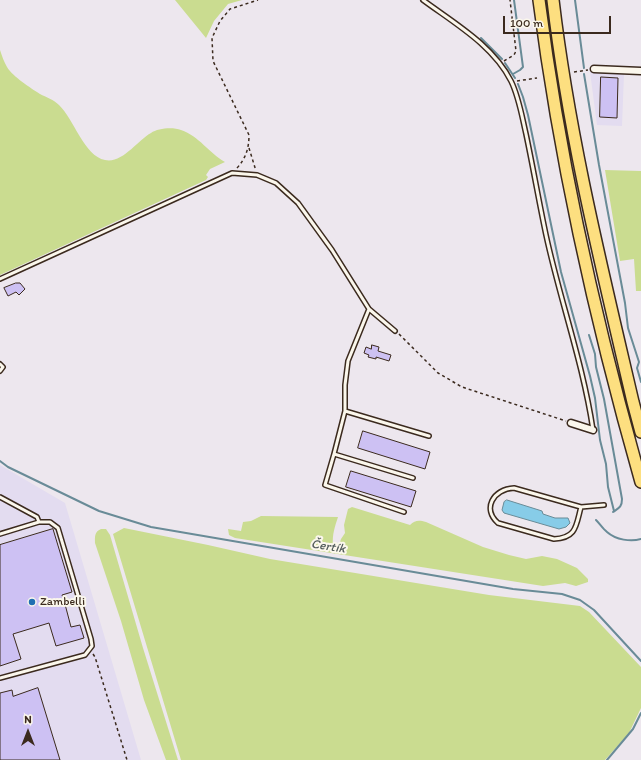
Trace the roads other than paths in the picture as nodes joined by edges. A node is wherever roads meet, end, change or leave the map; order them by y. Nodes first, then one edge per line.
1 (423, 0) edge
2 (539, 0) edge
3 (553, 0) edge
4 (594, 69) road end
5 (641, 71) edge
6 (0, 279) edge
7 (369, 309) junction
8 (395, 331) road end
9 (0, 364) edge
10 (0, 371) edge
11 (345, 412) junction
12 (571, 423) road end
13 (593, 430) joint
14 (641, 432) edge
15 (429, 436) dead end
16 (334, 454) junction
17 (413, 478) dead end
18 (641, 482) edge
19 (0, 497) edge
20 (604, 505) dead end
21 (581, 507) junction
22 (404, 512) dead end
23 (39, 522) junction
24 (0, 534) edge
25 (0, 678) edge

1 - 13 lane
2 - 18 highway
3 - 14 highway
4 - 5 street
6 - 7 lane
7 - 8 lane
7 - 11 lane
9 - 10 lane
11 - 15 lane
11 - 16 lane
12 - 13 street
16 - 17 lane
16 - 22 lane
19 - 23 lane
20 - 21 lane
21 - 21 lane
23 - 24 lane
23 - 25 lane

